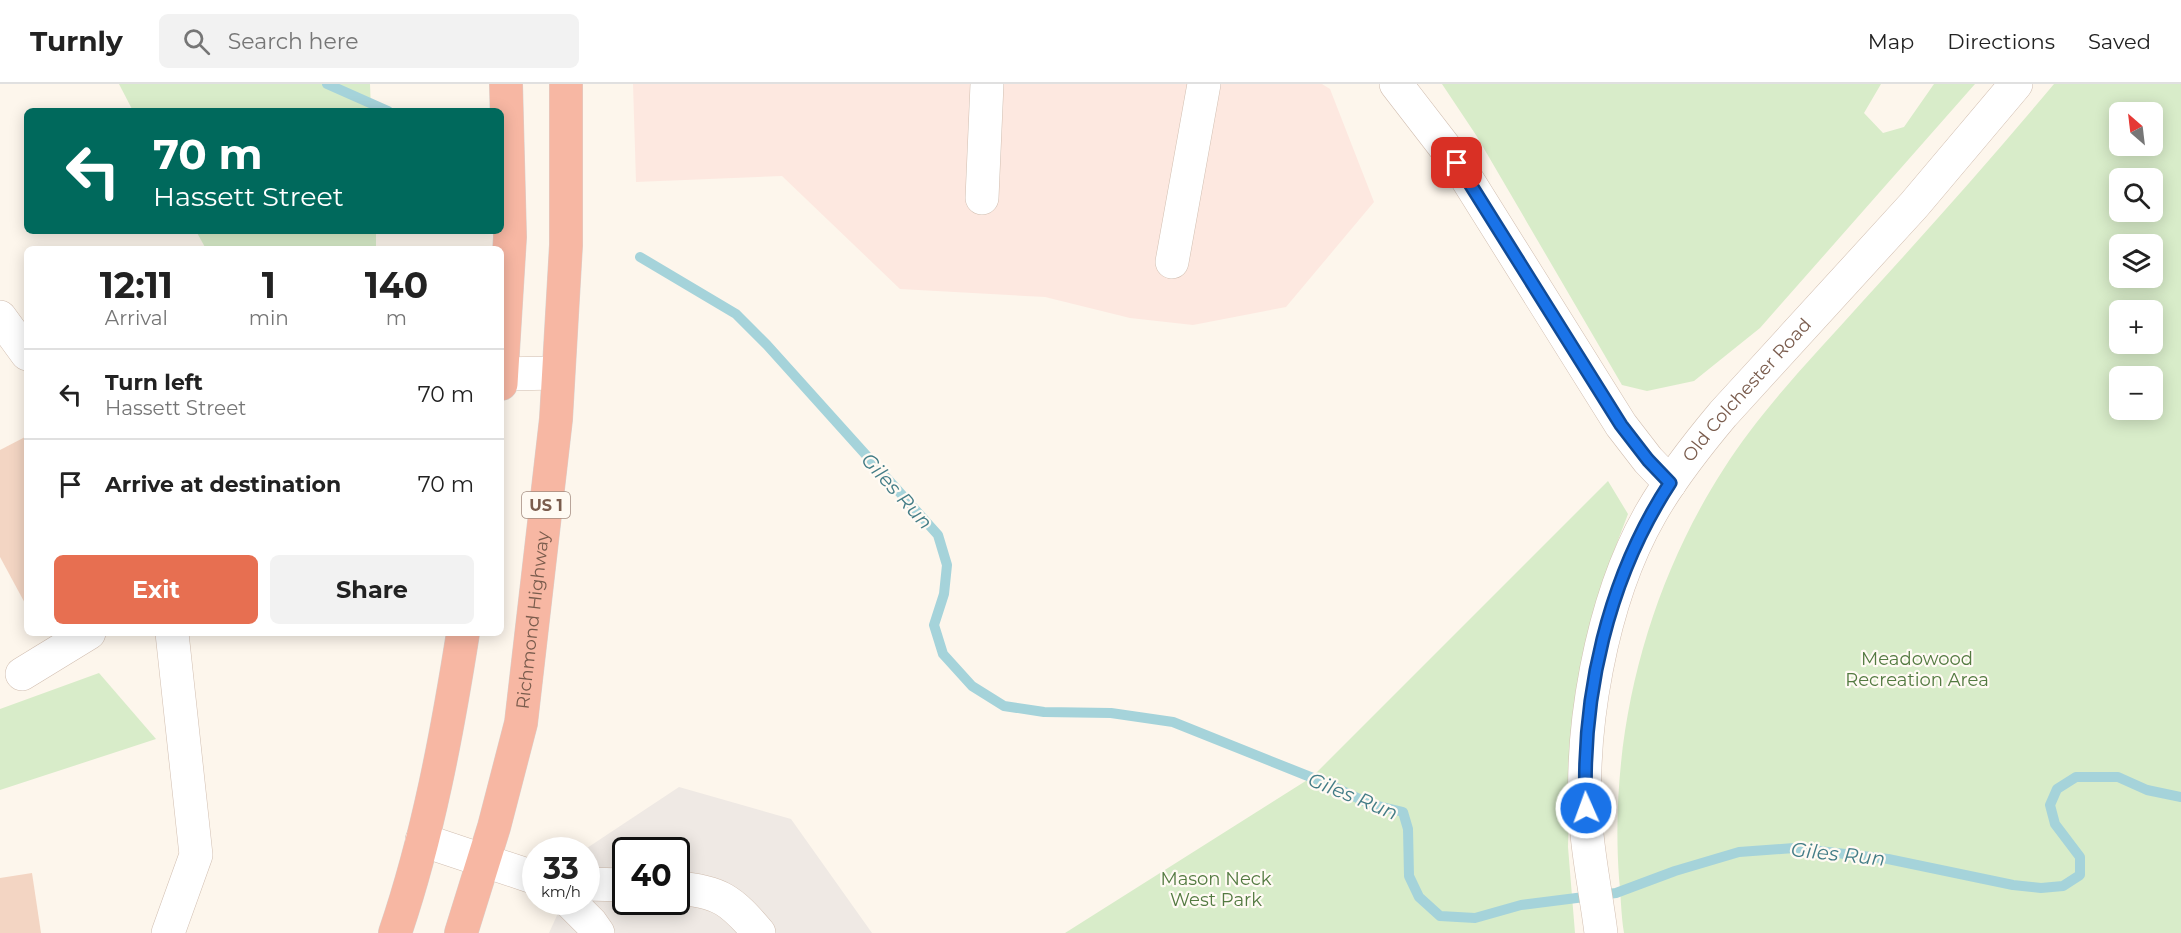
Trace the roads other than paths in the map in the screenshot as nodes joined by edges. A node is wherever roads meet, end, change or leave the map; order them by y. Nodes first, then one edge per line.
1 (506, 84) edge
2 (566, 84) edge
3 (987, 84) edge
4 (1204, 84) edge
5 (1396, 84) edge
6 (2016, 84) edge
7 (982, 198) dead end
8 (1172, 262) dead end
9 (0, 317) edge
10 (504, 328) edge
11 (24, 350) edge
12 (558, 373) junction
13 (504, 374) edge
14 (1670, 483) junction
15 (84, 636) edge
16 (172, 636) edge
17 (463, 636) edge
18 (22, 674) dead end
19 (422, 840) junction
20 (484, 860) junction
21 (522, 873) edge
22 (690, 890) edge
23 (584, 915) edge
24 (168, 933) edge
25 (395, 933) edge
26 (461, 933) edge
27 (598, 933) edge
28 (759, 933) edge
29 (1601, 933) edge

1 - 10 highway
2 - 12 highway, Richmond Highway / US 1
3 - 7 street
4 - 8 street
5 - 14 street
6 - 14 street, Old Colchester Road
9 - 11 street
12 - 13 street
12 - 20 highway, Richmond Highway / US 1
14 - 29 street, Old Colchester Road
15 - 18 street
16 - 24 street
17 - 19 highway
19 - 20 street
19 - 25 highway
20 - 21 street
20 - 26 highway, Richmond Highway / US 1
22 - 28 street
23 - 27 street

